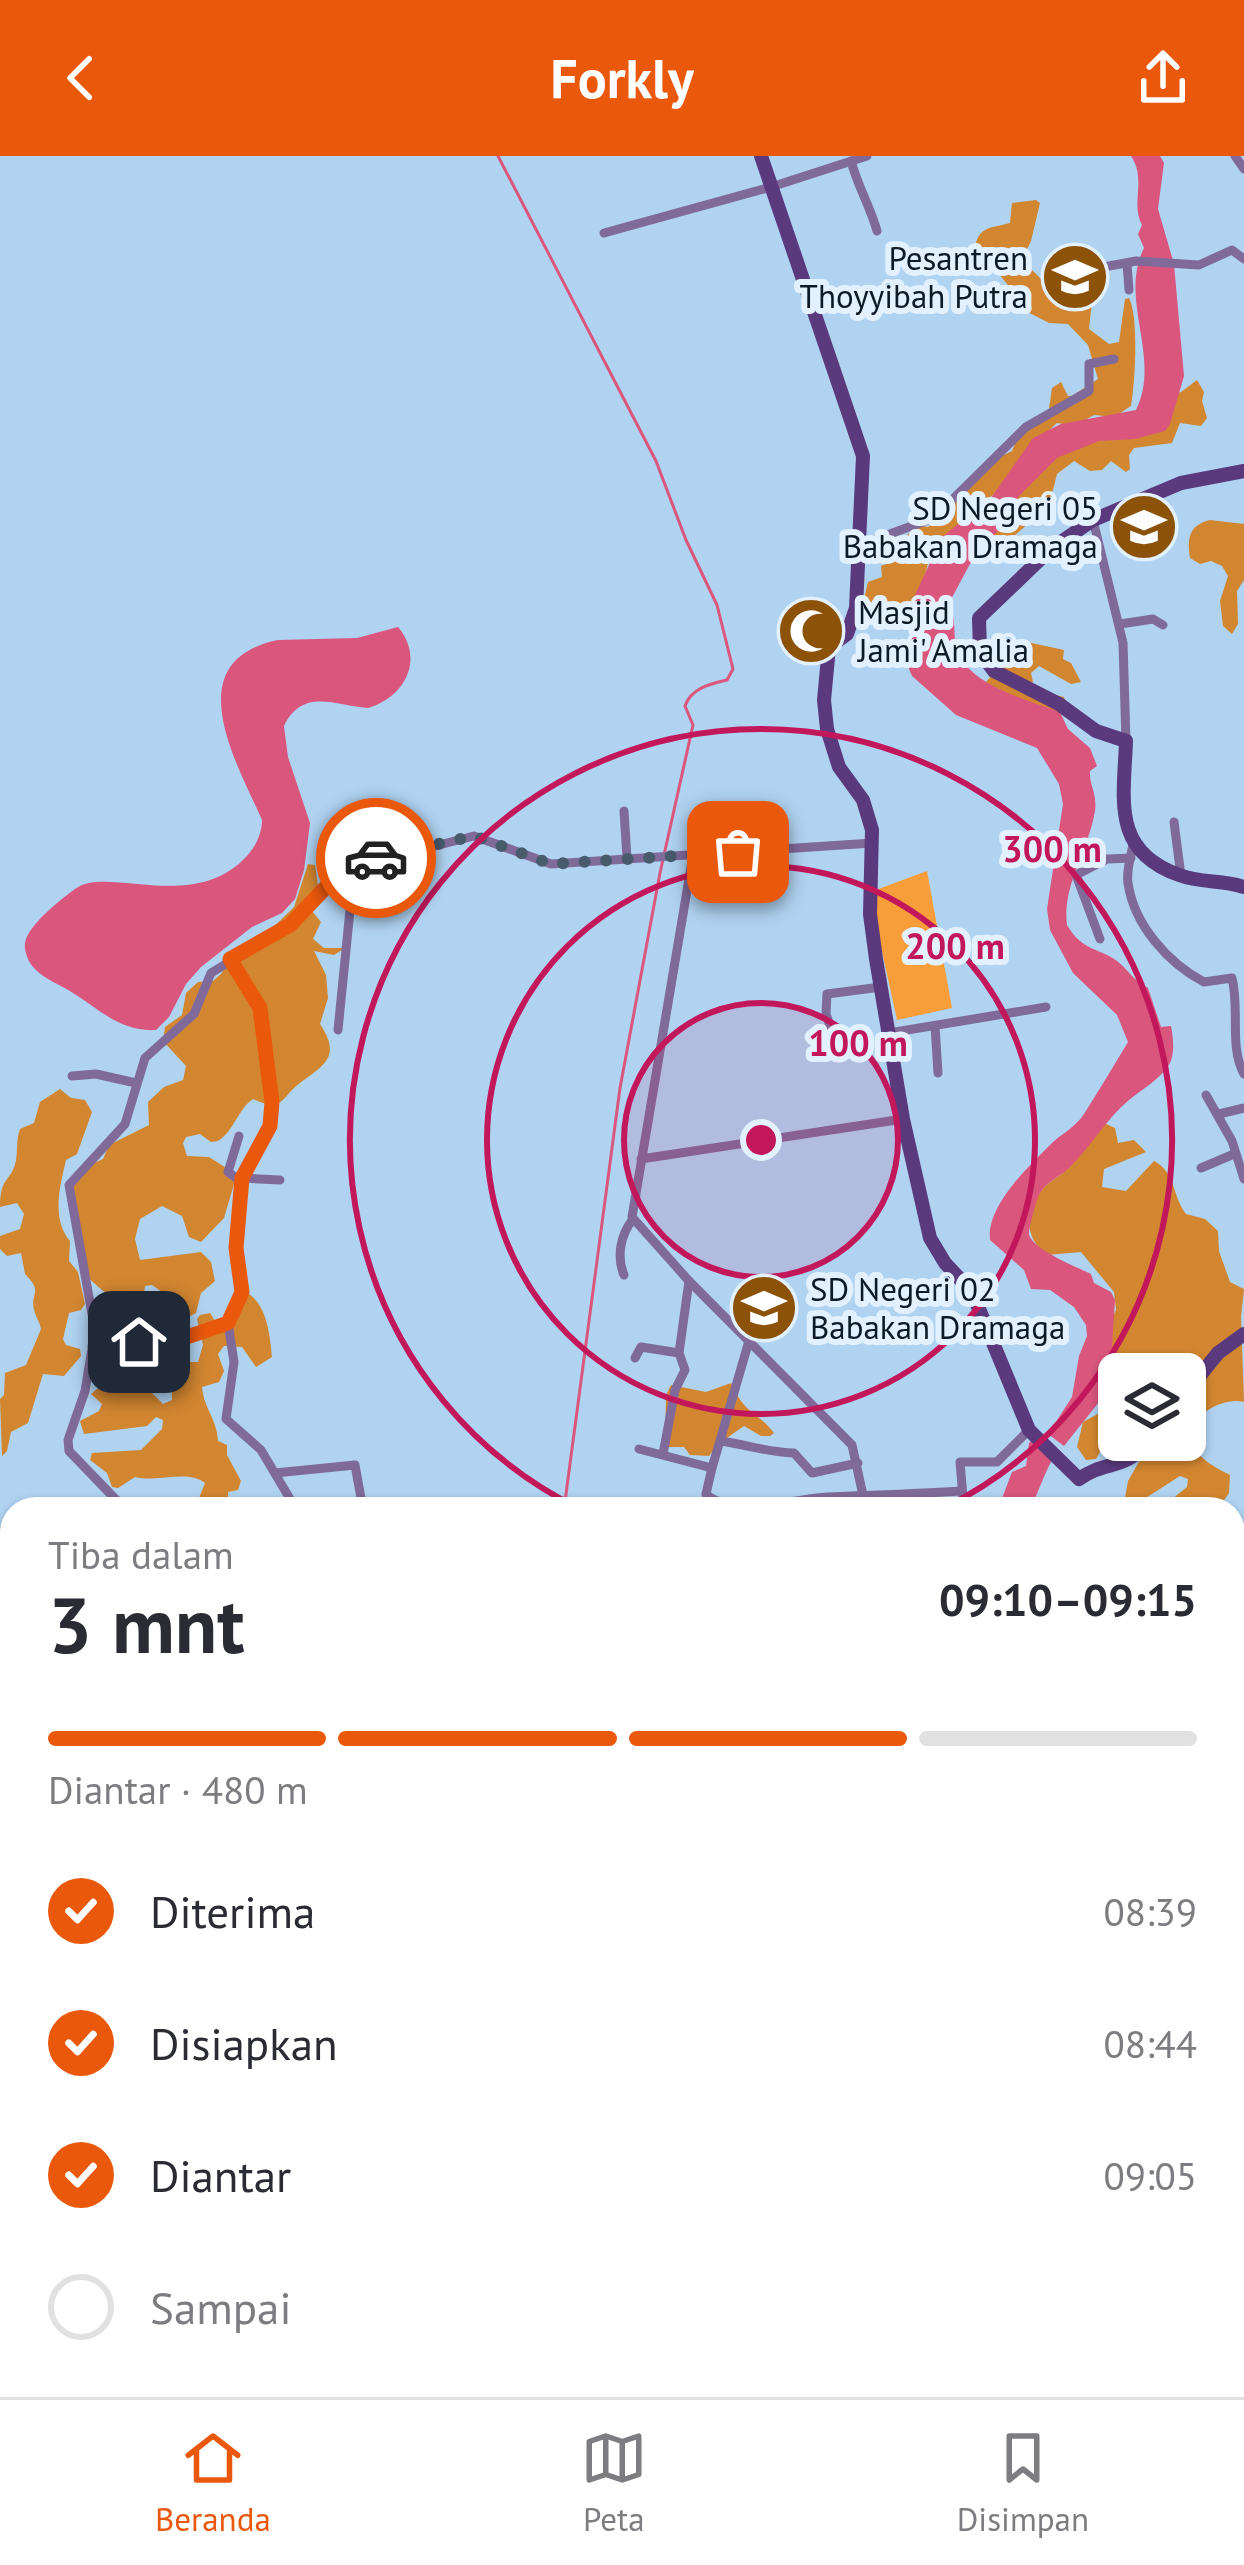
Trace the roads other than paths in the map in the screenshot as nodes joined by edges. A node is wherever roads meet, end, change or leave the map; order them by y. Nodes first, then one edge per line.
1 (761, 156) edge
2 (867, 156) edge
3 (1235, 156) edge
4 (851, 161) junction
5 (1244, 169) edge
6 (771, 188) junction
7 (877, 231) dead end
8 (604, 233) dead end
9 (1244, 259) edge
10 (1132, 262) junction
11 (1094, 269) dead end
12 (1129, 290) dead end
13 (1114, 359) dead end
14 (1244, 471) edge
15 (1093, 520) junction
16 (860, 545) junction
17 (1120, 624) junction
18 (1163, 625) dead end
19 (1126, 741) junction
20 (624, 811) dead end
21 (1174, 822) dead end
22 (873, 843) junction
23 (1132, 851) junction
24 (692, 855) junction
25 (627, 857) junction
26 (355, 860) junction
27 (1181, 876) junction
28 (1244, 887) edge
29 (1100, 938) dead end
30 (230, 959) junction
31 (881, 987) junction
32 (1046, 1007) dead end
33 (935, 1026) junction
34 (338, 1030) dead end
35 (889, 1033) junction
36 (835, 1040) dead end
37 (938, 1073) dead end
38 (1244, 1074) edge
39 (72, 1076) dead end
40 (136, 1083) junction
41 (1207, 1095) dead end
42 (1244, 1108) edge
43 (1219, 1114) junction
44 (903, 1118) junction
45 (239, 1136) dead end
46 (1234, 1154) junction
47 (640, 1159) junction
48 (1201, 1168) dead end
49 (1244, 1179) edge
50 (242, 1180) junction
51 (280, 1180) dead end
52 (634, 1219) junction
53 (624, 1275) dead end
54 (689, 1281) junction
55 (228, 1323) junction
56 (1244, 1334) edge
57 (749, 1341) junction
58 (92, 1346) junction
59 (679, 1353) junction
60 (635, 1358) dead end
61 (1206, 1367) edge
62 (1032, 1434) junction
63 (721, 1441) junction
64 (639, 1449) dead end
65 (663, 1454) junction
66 (1128, 1461) edge
67 (858, 1463) junction
68 (712, 1468) junction
69 (275, 1473) junction
70 (961, 1491) junction
71 (113, 1497) edge
72 (289, 1497) edge
73 (361, 1497) edge
74 (710, 1497) edge
75 (865, 1497) edge
76 (917, 1497) edge
77 (962, 1497) edge

1 - 6 street
2 - 4 street
3 - 5 street
4 - 6 street
4 - 7 street
6 - 8 street
6 - 16 street
9 - 10 street
10 - 11 street
10 - 12 street
13 - 16 street
14 - 15 street
15 - 17 street
15 - 19 street
16 - 22 street
17 - 18 street
17 - 19 street
19 - 23 street
20 - 25 street
21 - 27 street
22 - 24 street
22 - 31 street
23 - 27 street
23 - 29 street
23 - 38 street
24 - 25 street
24 - 47 street
25 - 26 street
26 - 30 street
26 - 34 street
27 - 28 street
30 - 40 street
30 - 50 street
31 - 35 street
31 - 36 street
32 - 33 street
33 - 35 street
33 - 37 street
35 - 44 street
39 - 40 street
40 - 58 street
41 - 43 street
42 - 43 street
43 - 46 street
44 - 47 street
44 - 62 street
45 - 50 street
46 - 48 street
46 - 49 street
47 - 52 street
50 - 51 street
50 - 55 street
52 - 53 street
52 - 54 street
54 - 57 street
54 - 59 street
55 - 58 street
55 - 69 street
56 - 61 street
57 - 63 street
57 - 67 street
58 - 71 street
59 - 60 street
59 - 65 street
62 - 66 street
62 - 70 street
63 - 67 street
63 - 68 street
64 - 65 street
65 - 68 street
67 - 75 street
68 - 74 street
69 - 72 street
69 - 73 street
70 - 76 street
70 - 77 street

